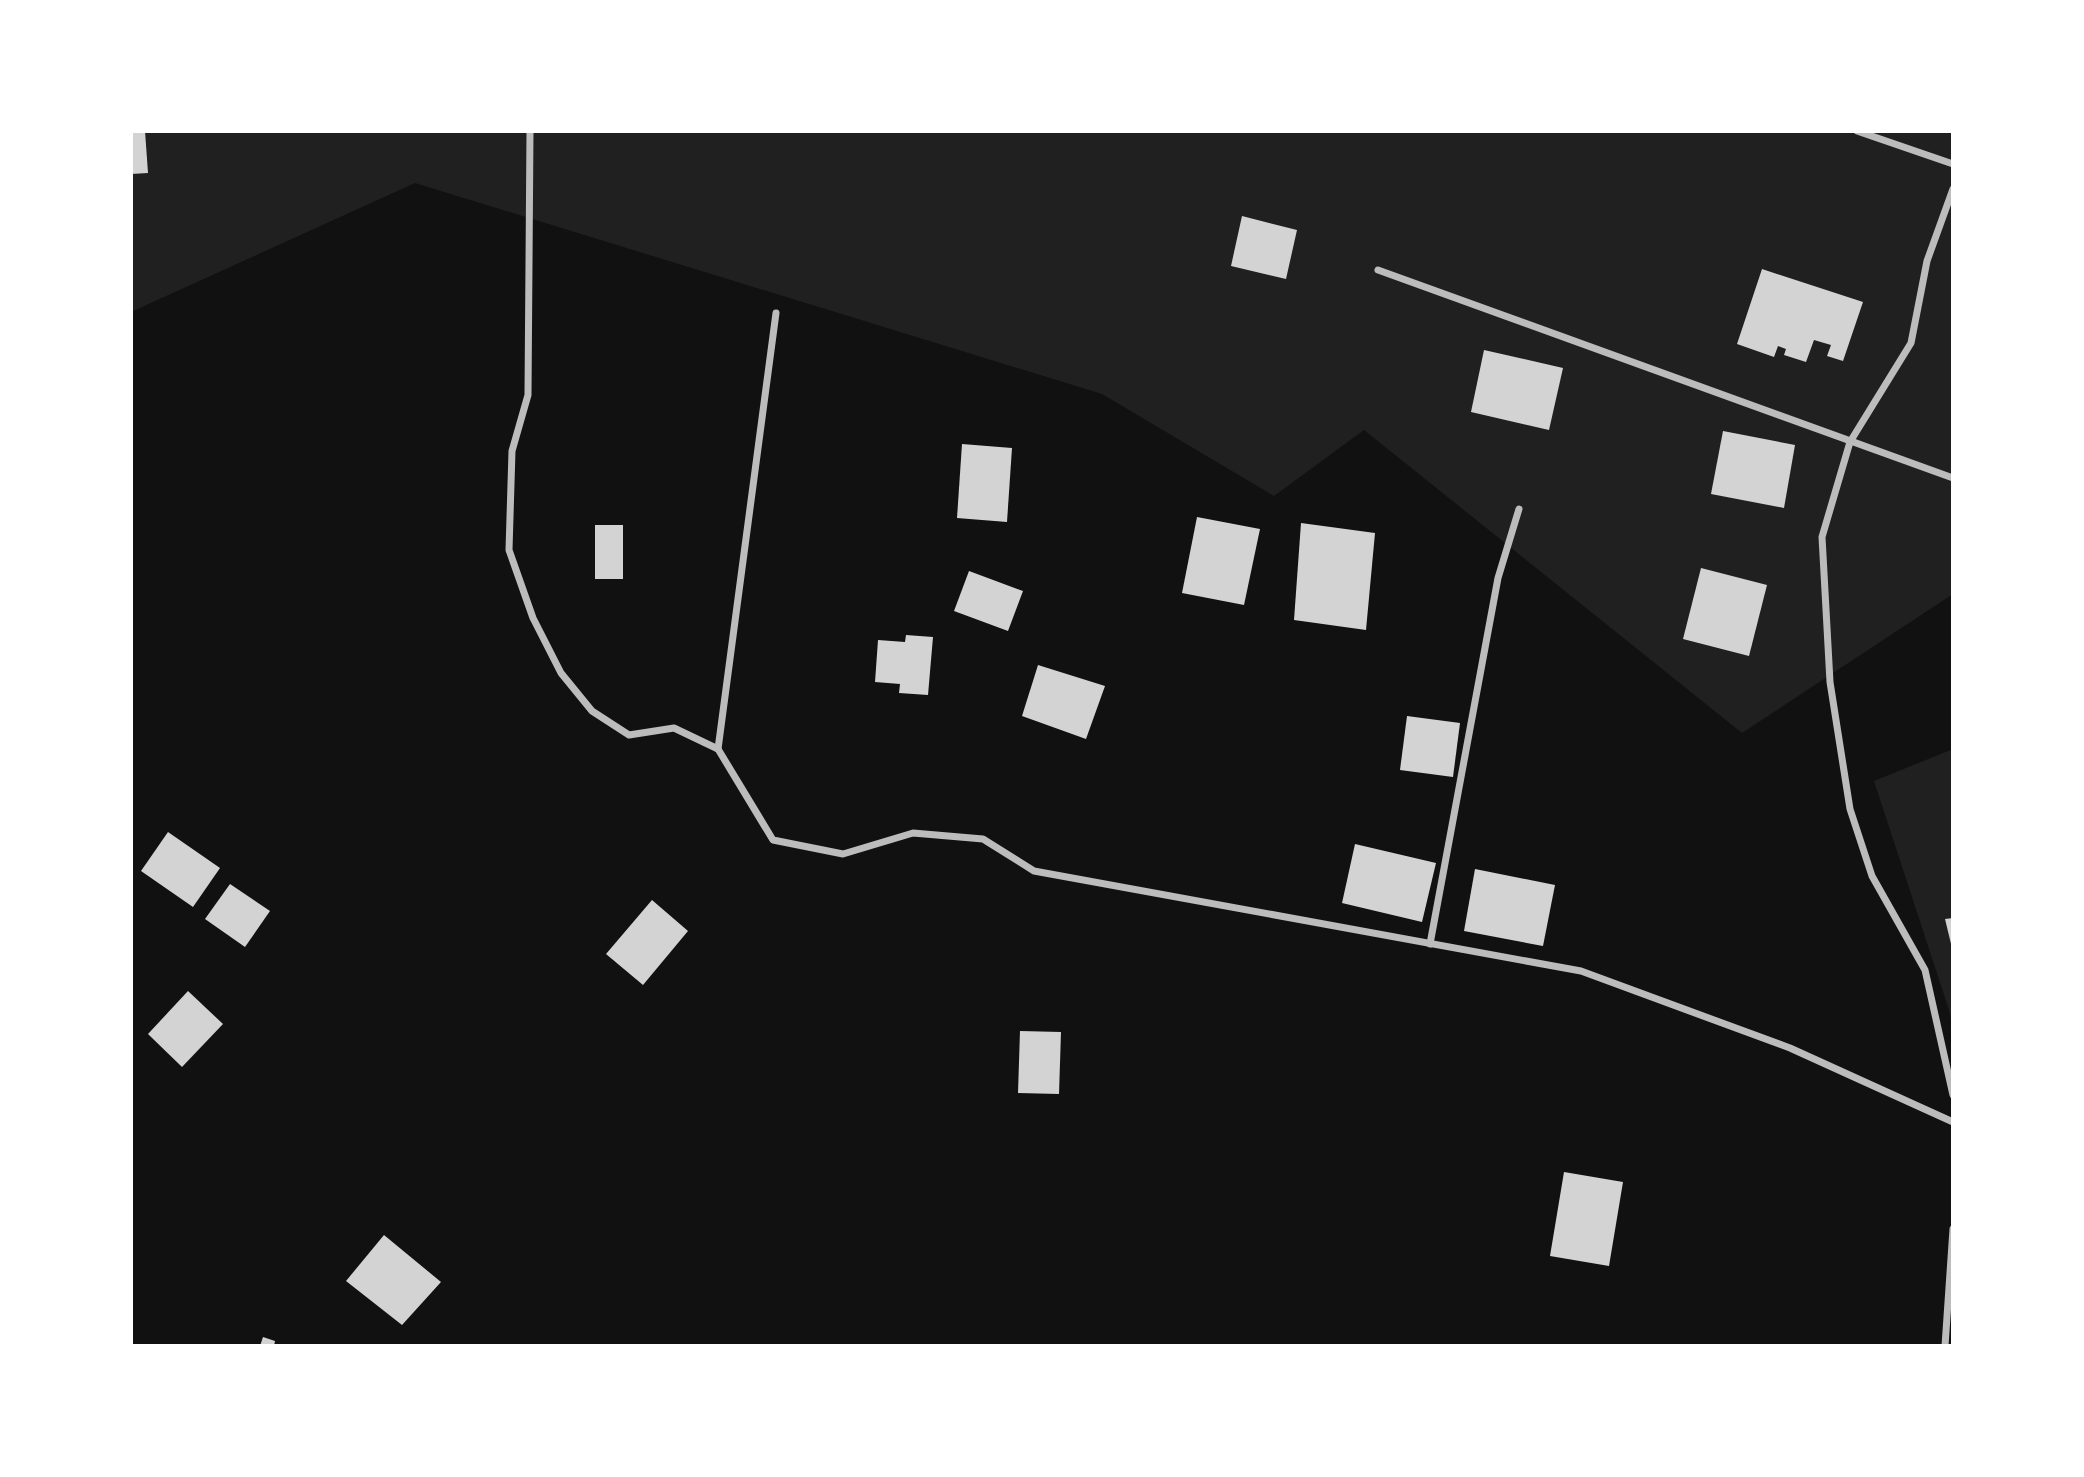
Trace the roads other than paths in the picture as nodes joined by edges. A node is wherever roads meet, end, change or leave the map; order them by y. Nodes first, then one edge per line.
1 (530, 131) edge
2 (1857, 131) edge
3 (1953, 164) edge
4 (1953, 190) edge
5 (1378, 270) dead end
6 (776, 313) dead end
7 (1850, 442) junction
8 (1953, 478) edge
9 (1519, 509) dead end
10 (718, 749) junction
11 (1430, 944) junction
12 (1953, 1095) edge
13 (1953, 1122) edge
14 (1953, 1229) edge
15 (1945, 1346) edge

1 - 10 street
2 - 3 street
4 - 7 street
5 - 7 street
6 - 10 street
7 - 8 street
7 - 12 street
9 - 11 street
10 - 11 street
11 - 13 street
14 - 15 street

